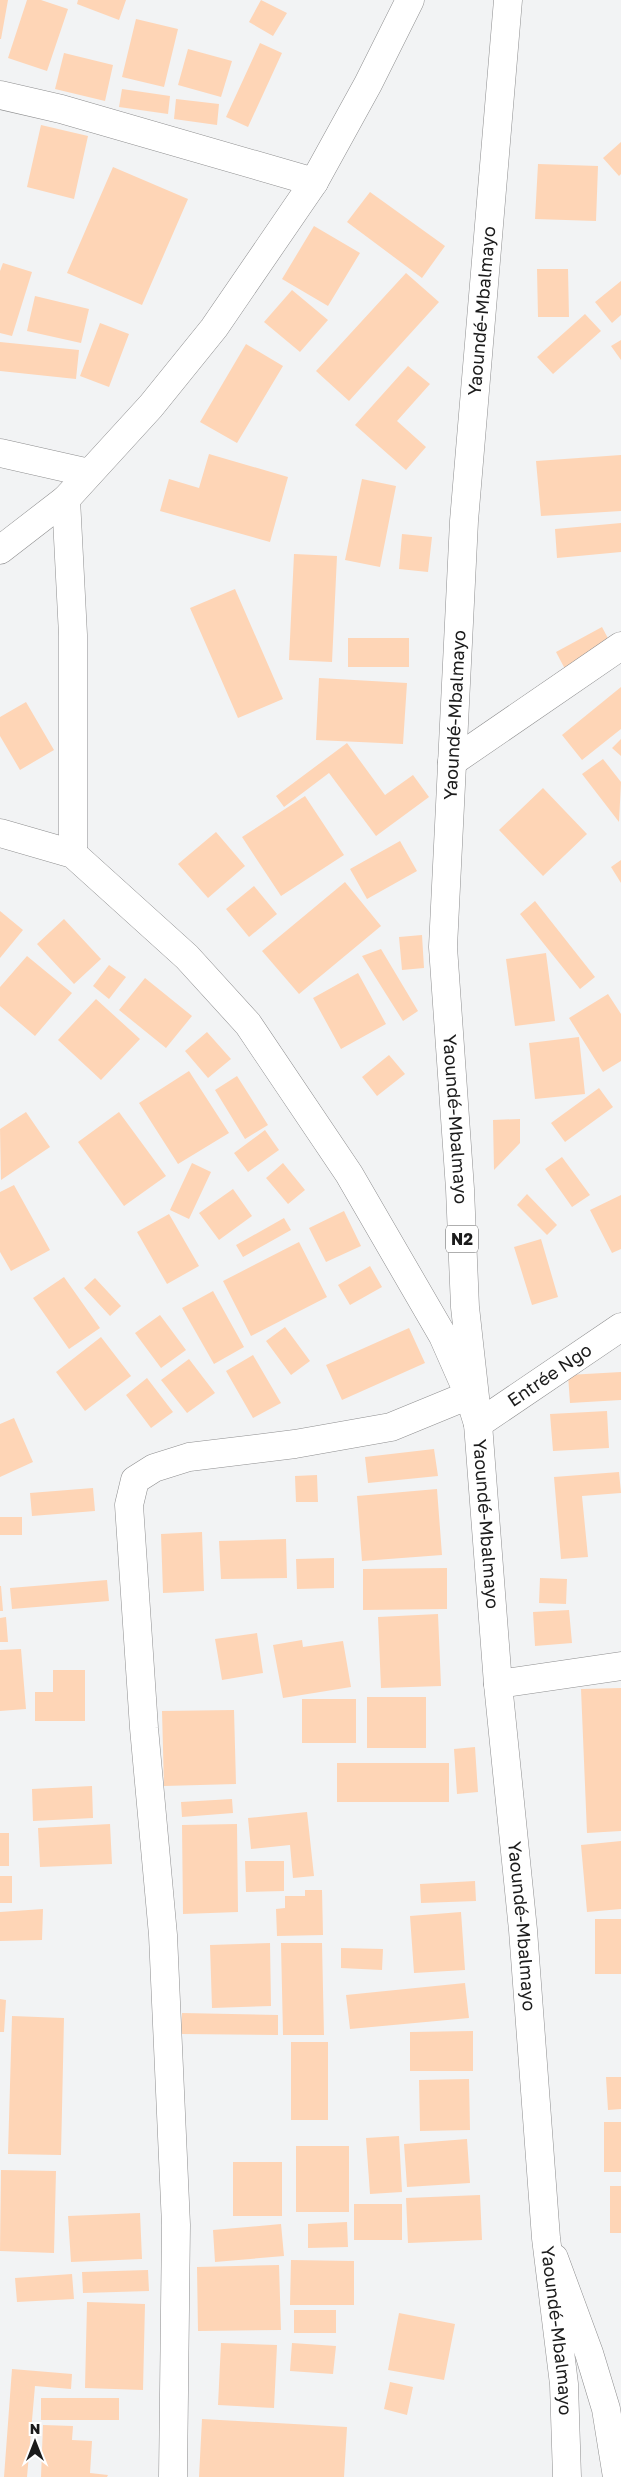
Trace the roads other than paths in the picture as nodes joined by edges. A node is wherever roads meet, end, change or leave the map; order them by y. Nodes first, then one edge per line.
1 (410, 0) edge
2 (508, 0) edge
3 (0, 95) edge
4 (314, 182) junction
5 (0, 453) edge
6 (89, 473) junction
7 (66, 499) junction
8 (0, 550) edge
9 (621, 646) edge
10 (452, 762) junction
11 (0, 833) edge
12 (73, 854) junction
13 (621, 1327) edge
14 (468, 1395) junction
15 (478, 1424) junction
16 (621, 1666) edge
17 (498, 1684) junction
18 (546, 2238) junction
19 (613, 2410) edge
20 (173, 2477) edge
21 (568, 2477) edge
22 (617, 2477) edge

1 - 4 main road
2 - 10 main road, Yaoundé-Mbalmayo / N2
3 - 4 main road
4 - 6 main road
5 - 6 main road
6 - 7 main road
7 - 8 main road
7 - 12 main road
9 - 10 main road
10 - 15 main road, Yaoundé-Mbalmayo / N2
11 - 12 main road
12 - 14 main road
13 - 15 main road, Entrée Ngo
14 - 15 main road
14 - 20 main road
15 - 17 main road, Yaoundé-Mbalmayo / N2
16 - 17 main road
17 - 18 main road, Yaoundé-Mbalmayo / N2
18 - 19 main road
18 - 21 main road, Yaoundé-Mbalmayo / N2
19 - 22 main road

